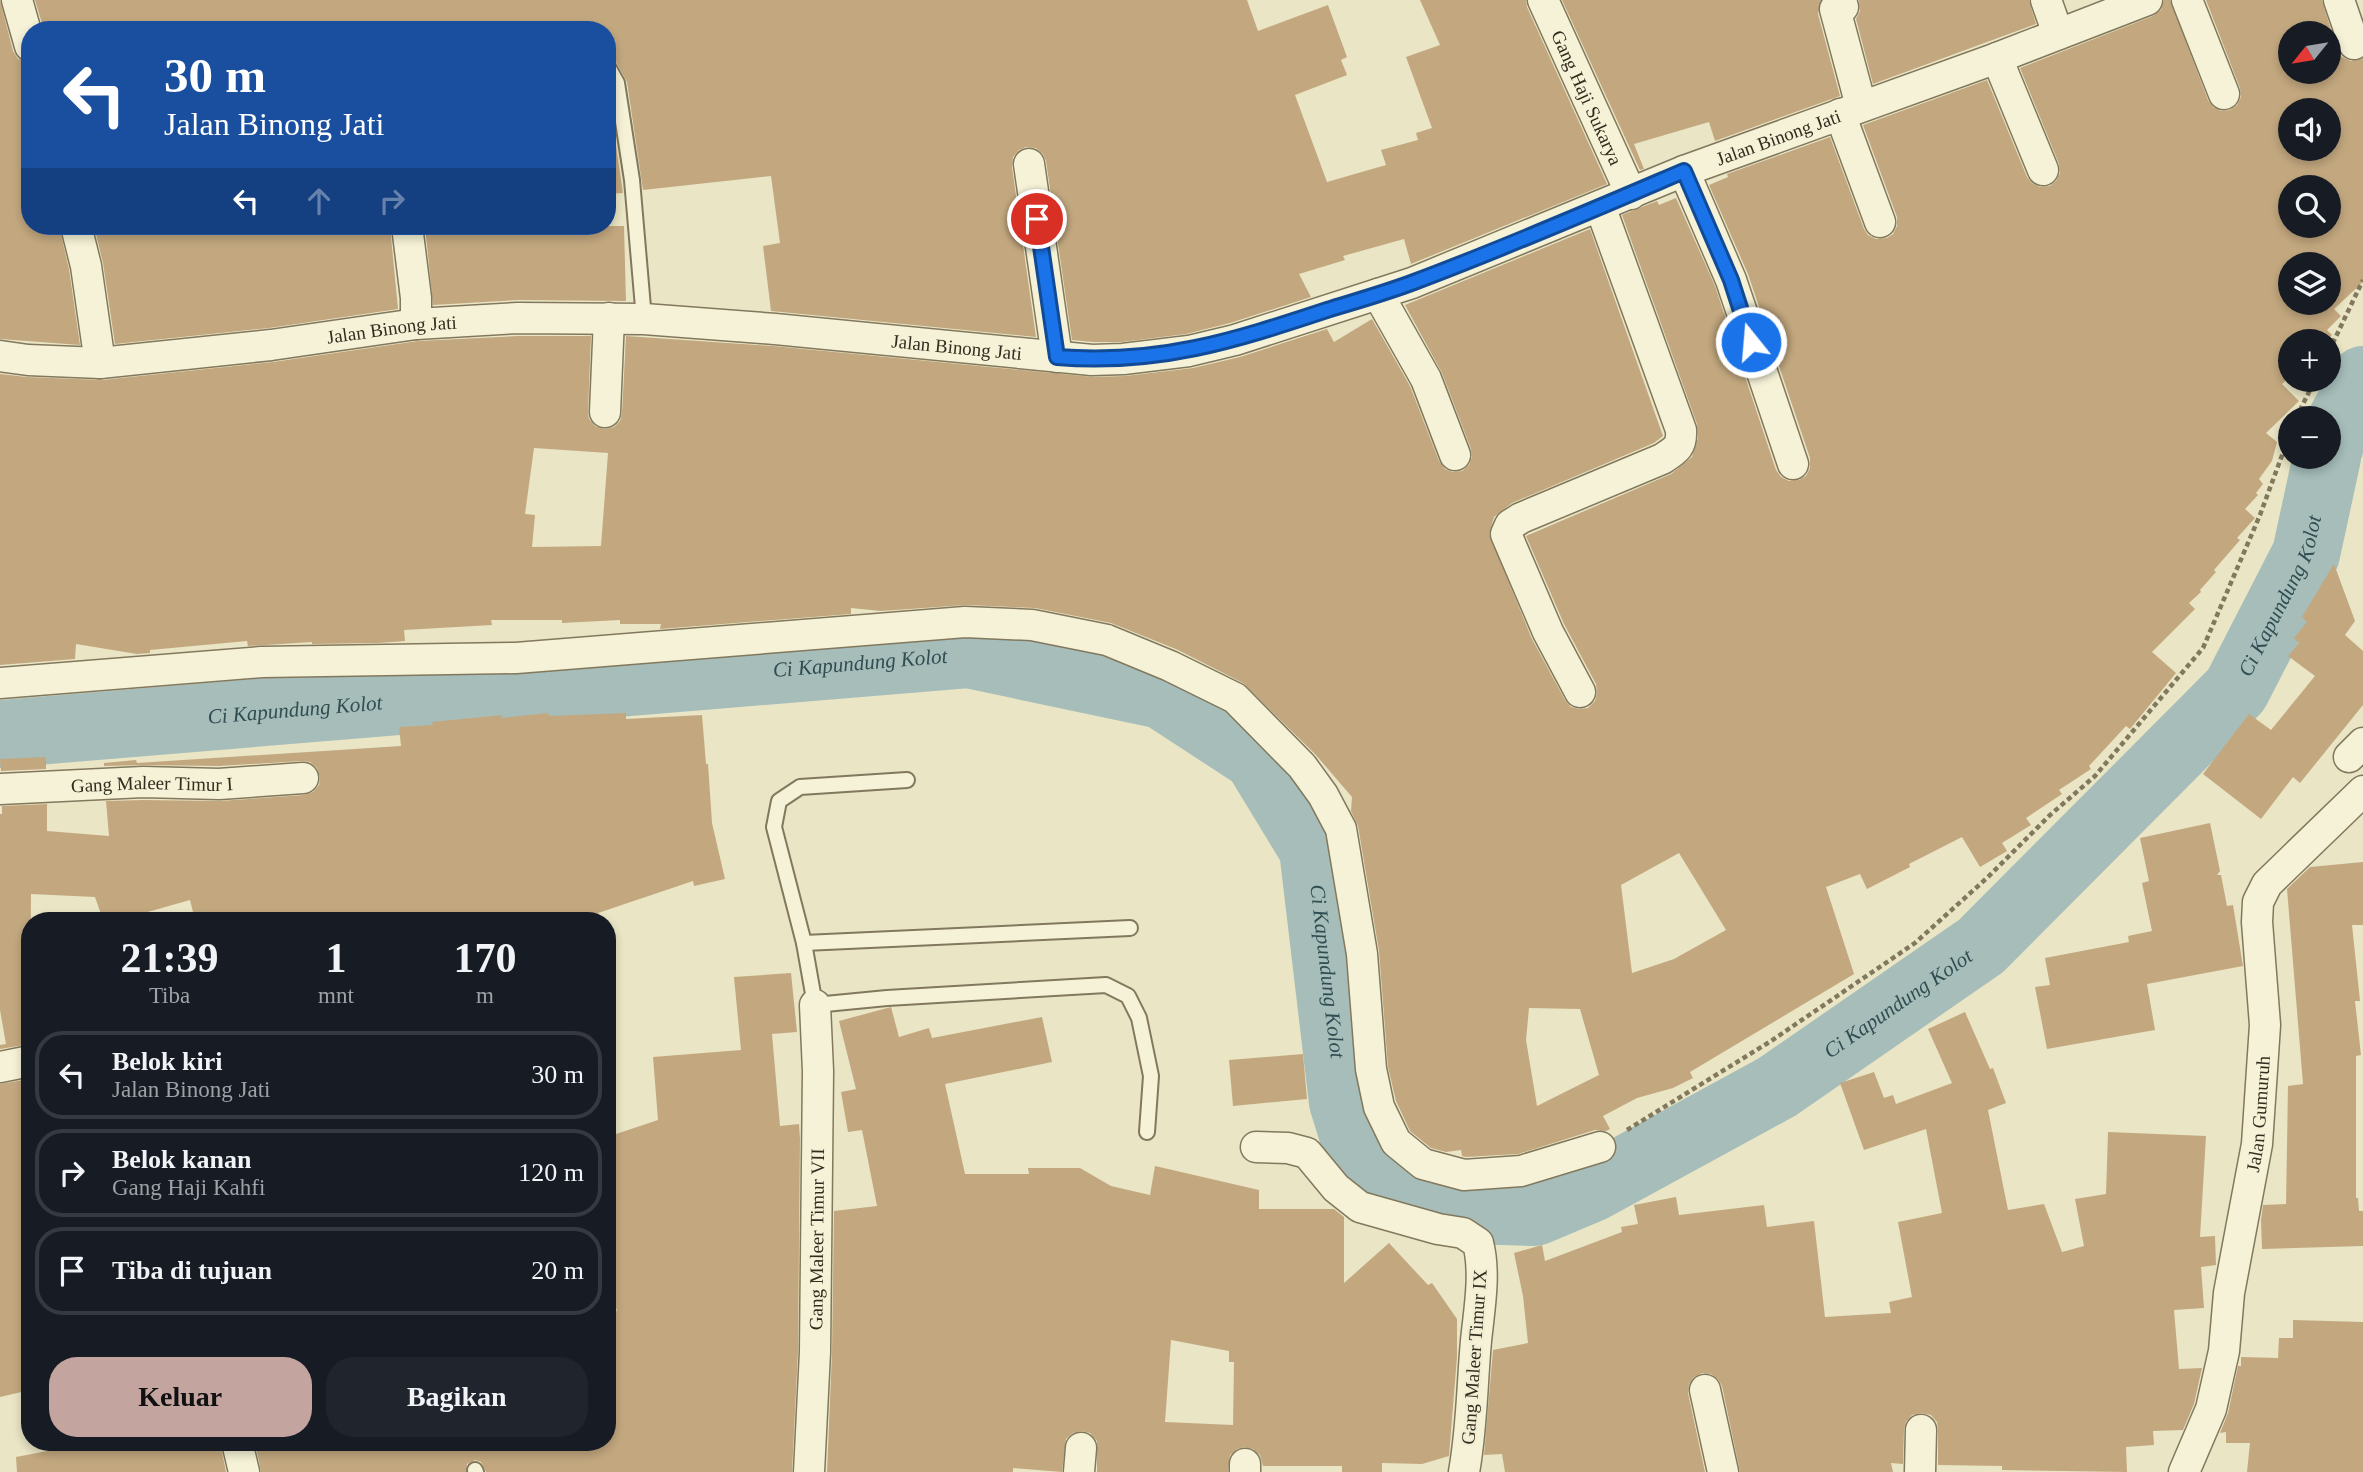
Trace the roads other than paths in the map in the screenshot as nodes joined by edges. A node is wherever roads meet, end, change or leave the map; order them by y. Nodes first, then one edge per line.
1 (17, 0) edge
2 (1544, 0) edge
3 (1840, 0) edge
4 (2046, 0) edge
5 (2147, 0) edge
6 (2187, 0) edge
7 (2339, 0) edge
8 (23, 21) edge
9 (2058, 34) junction
10 (2354, 44) dead end
11 (1997, 58) junction
12 (616, 80) edge
13 (2224, 94) dead end
14 (1850, 110) junction
15 (1029, 164) dead end
16 (2043, 170) dead end
17 (1684, 171) junction
18 (1631, 194) junction
19 (1600, 206) junction
20 (1880, 222) dead end
21 (78, 235) edge
22 (408, 235) edge
23 (1378, 294) junction
24 (609, 318) junction
25 (644, 319) junction
26 (416, 324) junction
27 (0, 356) edge
28 (1057, 357) junction
29 (100, 363) junction
30 (605, 412) dead end
31 (1455, 455) dead end
32 (1793, 464) dead end
33 (0, 683) edge
34 (1580, 692) dead end
35 (303, 778) dead end
36 (907, 780) dead end
37 (0, 789) edge
38 (2363, 790) edge
39 (1130, 928) dead end
40 (804, 943) junction
41 (815, 1005) junction
42 (21, 1062) edge
43 (0, 1067) edge
44 (1147, 1132) dead end
45 (1256, 1147) dead end
46 (1600, 1147) road end
47 (1704, 1390) dead end
48 (1921, 1430) dead end
49 (239, 1451) edge
50 (243, 1472) edge
51 (809, 1472) edge
52 (1464, 1472) edge
53 (1723, 1472) edge
54 (1920, 1472) edge
55 (2184, 1472) edge

1 - 8 street
2 - 18 street, Gang Haji Sukarya
3 - 14 street
4 - 9 street
5 - 9 street, Jalan Binong Jati
6 - 13 street
7 - 10 street
9 - 11 street, Jalan Binong Jati
11 - 14 street, Jalan Binong Jati
11 - 16 street
12 - 25 lane
14 - 17 street, Jalan Binong Jati
14 - 20 street
15 - 28 street
17 - 18 street, Jalan Binong Jati
17 - 32 street
18 - 19 street, Jalan Binong Jati
19 - 23 street, Jalan Binong Jati
19 - 34 street
21 - 29 street
22 - 26 street
23 - 28 street, Jalan Binong Jati
23 - 31 street
24 - 25 street, Jalan Binong Jati
24 - 26 street, Jalan Binong Jati
24 - 30 street
25 - 28 street, Jalan Binong Jati
26 - 29 street, Jalan Binong Jati
27 - 29 street, Jalan Binong Jati
33 - 46 street
35 - 37 street, Gang Maleer Timur I
36 - 40 lane
38 - 55 street, Jalan Gumuruh
39 - 40 lane
40 - 41 lane
41 - 44 lane
41 - 51 street, Gang Maleer Timur VII
42 - 43 street
45 - 52 street, Gang Maleer Timur IX
47 - 53 street
48 - 54 street
49 - 50 street

